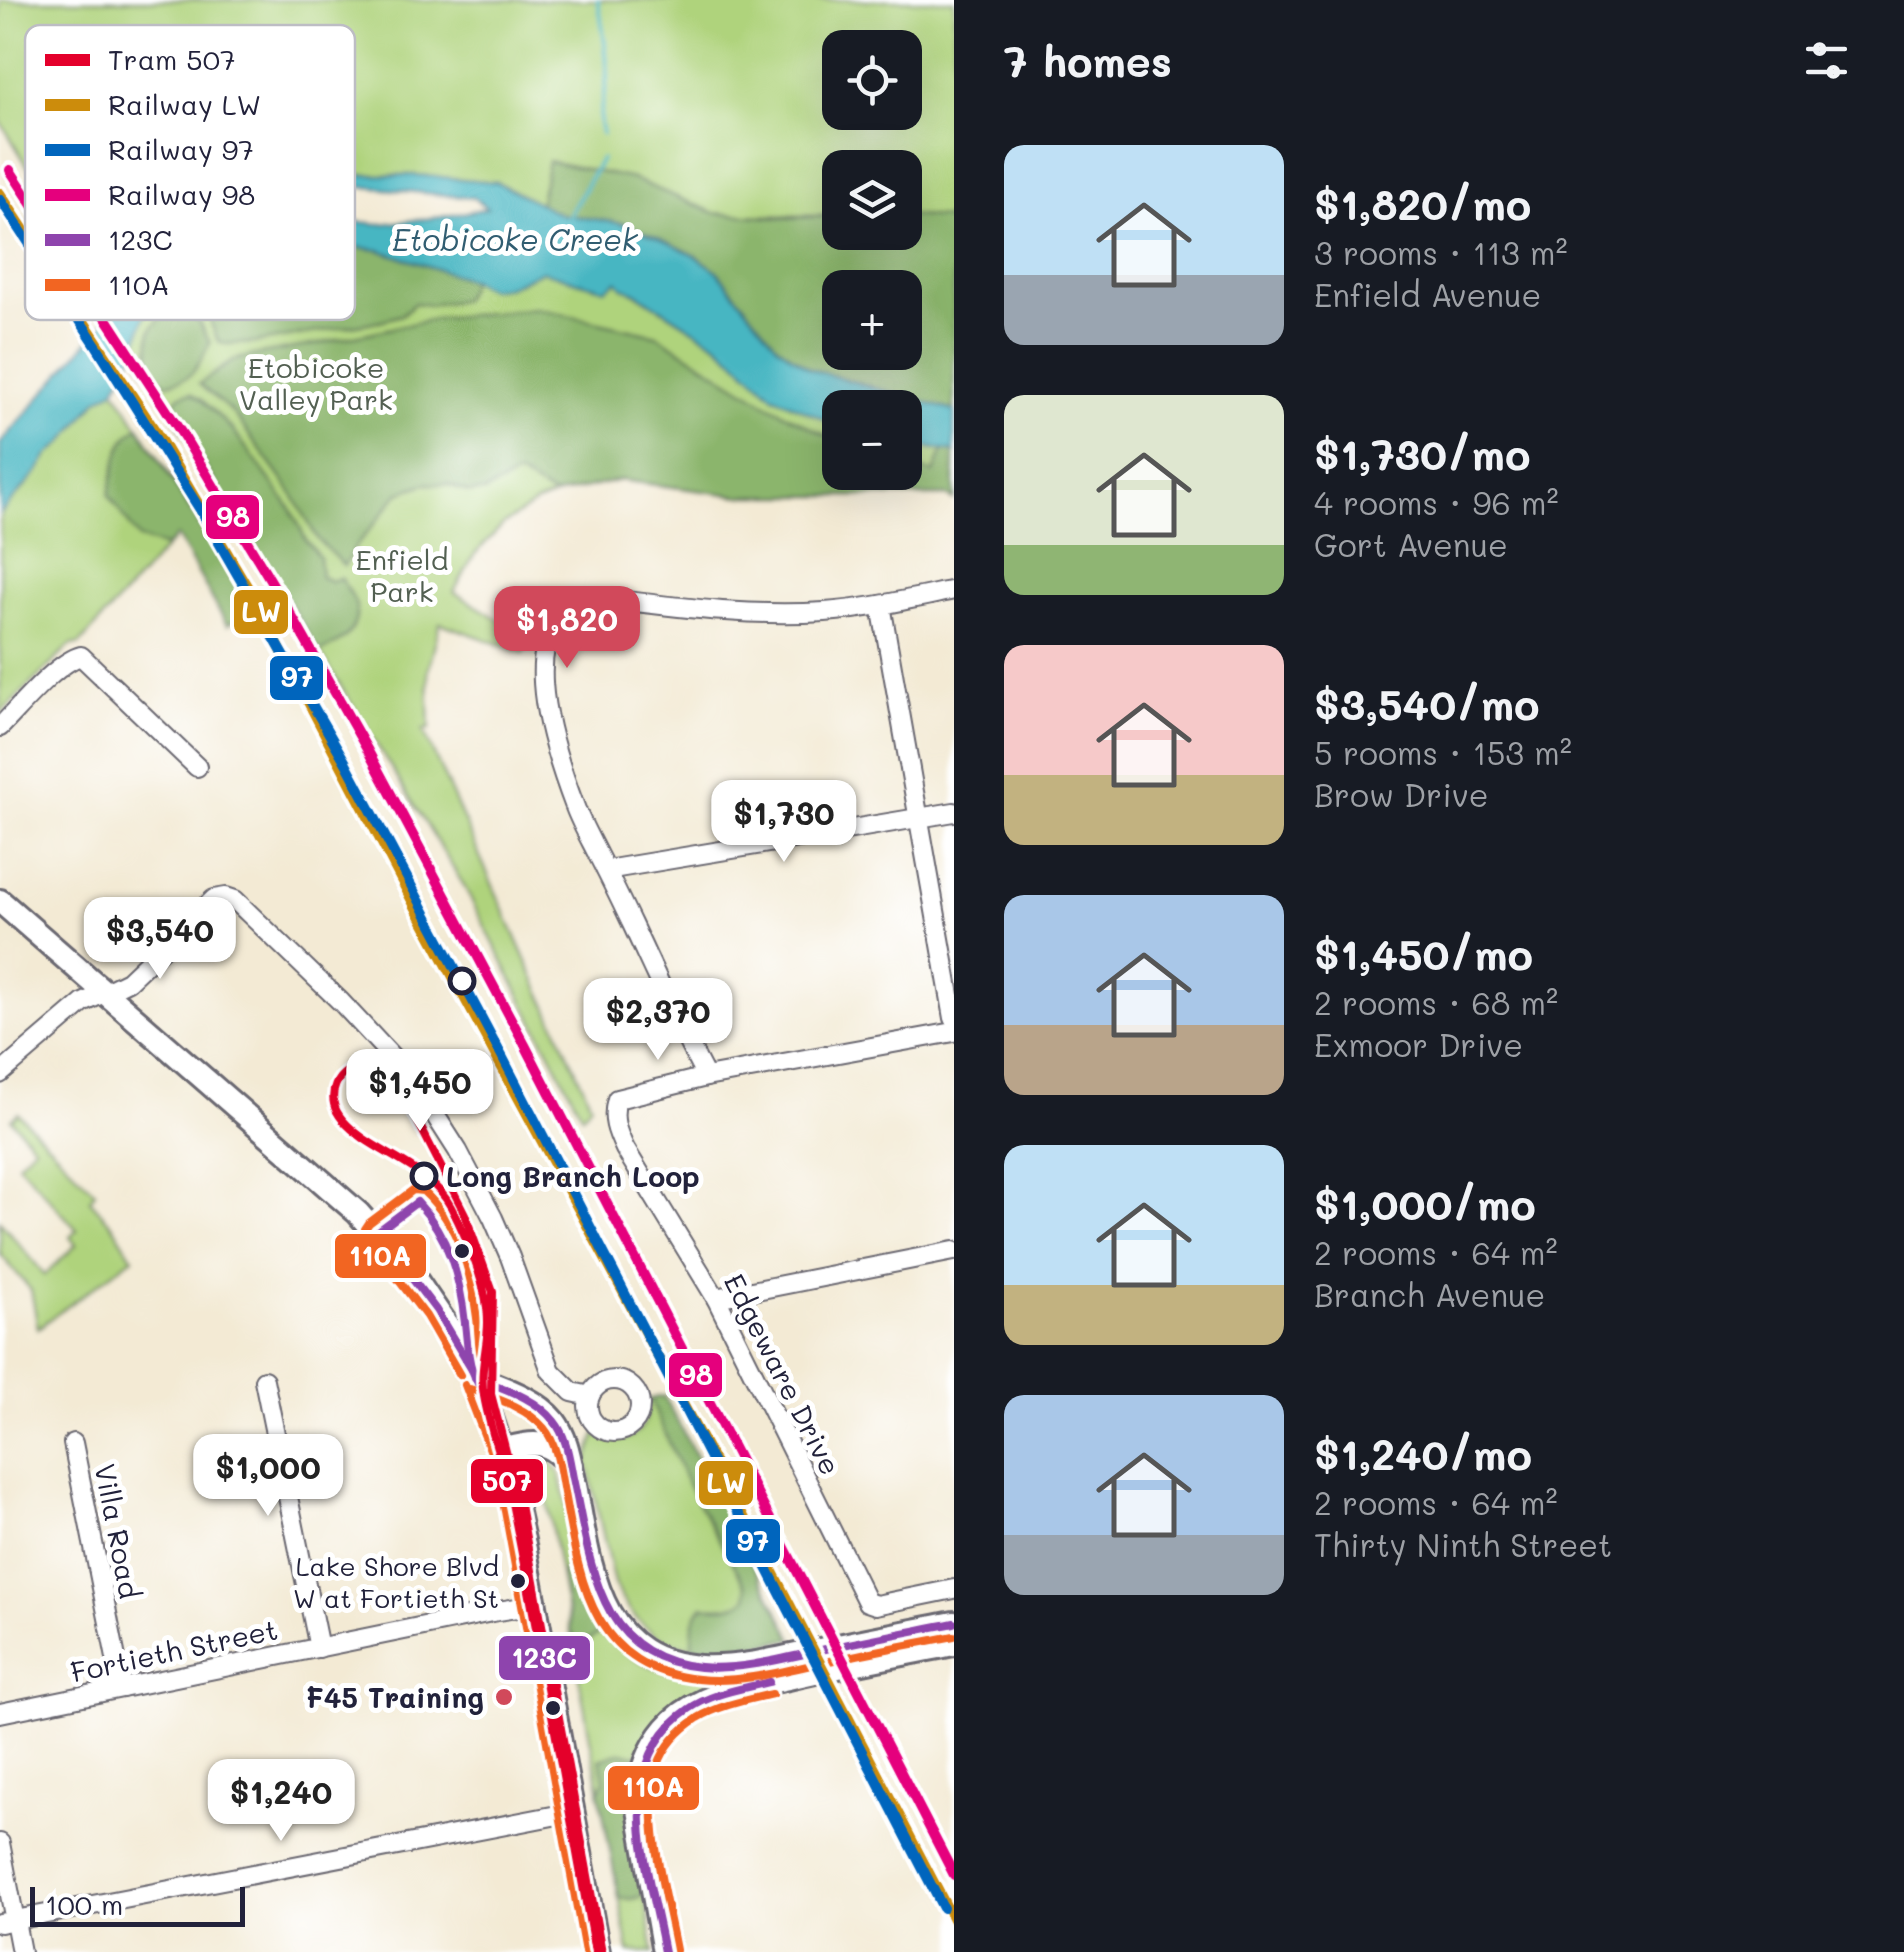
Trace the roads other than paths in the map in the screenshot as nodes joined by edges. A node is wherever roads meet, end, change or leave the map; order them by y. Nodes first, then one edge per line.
1 (954, 590) edge
2 (881, 605) junction
3 (0, 727) edge
4 (198, 767) dead end
5 (954, 812) edge
6 (918, 818) junction
7 (606, 870) junction
8 (0, 902) edge
9 (105, 993) junction
10 (954, 1018) edge
11 (954, 1032) edge
12 (0, 1074) edge
13 (706, 1077) junction
14 (954, 1251) edge
15 (716, 1298) junction
16 (475, 1376) junction
17 (264, 1380) dead end
18 (590, 1396) dead end
19 (72, 1443) dead end
20 (502, 1450) junction
21 (571, 1466) junction
22 (954, 1590) edge
23 (535, 1606) junction
24 (954, 1623) edge
25 (954, 1644) edge
26 (319, 1648) junction
27 (866, 1650) junction
28 (794, 1666) junction
29 (122, 1688) junction
30 (0, 1713) edge
31 (573, 1812) junction
32 (0, 1843) edge
33 (7, 1921) edge
34 (21, 1952) edge
35 (598, 1952) edge
36 (664, 1952) edge

1 - 2 street
2 - 6 street
2 - 7 street
3 - 4 street
5 - 6 street
6 - 7 street
6 - 10 street
7 - 13 street
8 - 9 main road
9 - 12 street
9 - 16 main road
9 - 18 street
11 - 13 street
13 - 15 street, Edgeware Drive
14 - 15 street
15 - 22 street, Edgeware Drive
16 - 20 main road
16 - 21 main road
17 - 26 street
19 - 29 street, Villa Road
20 - 21 main road
20 - 23 main road
21 - 28 main road
23 - 26 street, Fortieth Street
23 - 31 main road
24 - 27 main road
25 - 27 main road
26 - 29 street, Fortieth Street
27 - 28 main road
28 - 36 main road
29 - 30 street, Fortieth Street
31 - 33 street
31 - 35 main road
32 - 33 street
33 - 34 street

